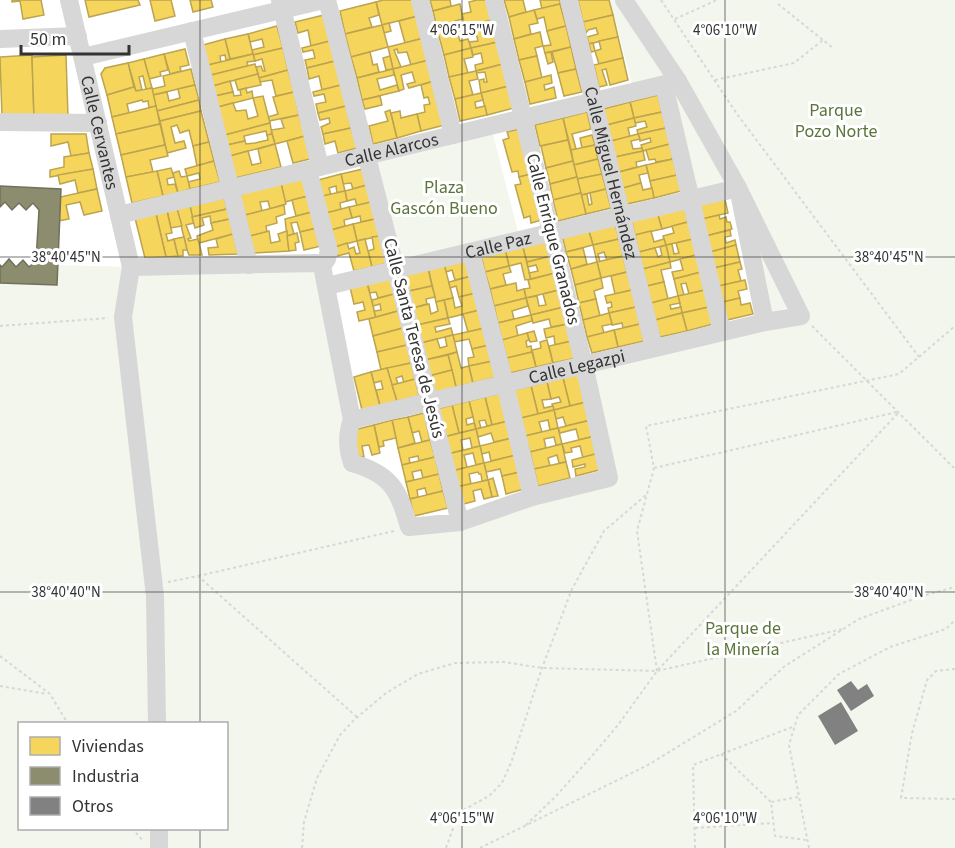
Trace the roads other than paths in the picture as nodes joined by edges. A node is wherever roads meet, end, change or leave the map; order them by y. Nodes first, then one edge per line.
1 (69, 0) edge
2 (325, 0) edge
3 (420, 0) edge
4 (494, 0) edge
5 (569, 0) edge
6 (624, 0) edge
7 (281, 5) edge
8 (192, 31) junction
9 (78, 36) junction
10 (0, 39) edge
11 (83, 57) junction
12 (671, 83) junction
13 (594, 101) junction
14 (523, 118) junction
15 (0, 122) edge
16 (98, 123) junction
17 (453, 135) junction
18 (368, 155) junction
19 (314, 168) junction
20 (230, 188) junction
21 (738, 188) junction
22 (691, 199) junction
23 (119, 215) junction
24 (621, 216) junction
25 (551, 233) junction
26 (471, 252) junction
27 (249, 265) junction
28 (319, 265) junction
29 (131, 267) junction
30 (397, 269) junction
31 (327, 286) junction
32 (765, 322) junction
33 (722, 332) junction
34 (654, 348) junction
35 (584, 364) junction
36 (505, 384) junction
37 (429, 401) junction
38 (352, 420) junction
39 (532, 497) junction
40 (460, 522) junction
41 (157, 722) edge
42 (158, 830) edge
43 (151, 845) edge

1 - 9 street, Calle Cervantes
2 - 7 street
2 - 18 street, Calle Santa Teresa de Jesús
3 - 17 street
4 - 14 street, Calle Enrique Granados
5 - 13 street, Calle Miguel Hernández
6 - 12 street
7 - 8 street
7 - 19 street
8 - 11 street
8 - 20 street
9 - 10 street
9 - 11 street, Calle Cervantes
11 - 16 street, Calle Cervantes
12 - 13 street, Calle Alarcos
12 - 21 street
12 - 22 street
13 - 14 street, Calle Alarcos
13 - 24 street, Calle Miguel Hernández
14 - 17 street, Calle Alarcos
14 - 25 street, Calle Enrique Granados
15 - 16 street
16 - 23 street, Calle Cervantes
17 - 18 street, Calle Alarcos
18 - 19 street, Calle Alarcos
18 - 30 street, Calle Santa Teresa de Jesús
19 - 20 street, Calle Alarcos
19 - 28 street
20 - 23 street, Calle Alarcos
20 - 27 street
21 - 22 street, Calle Paz
21 - 32 street
21 - 32 street, Calle Legazpi
22 - 24 street, Calle Paz
22 - 33 street
23 - 29 street, Calle Cervantes
24 - 25 street, Calle Paz
24 - 34 street, Calle Miguel Hernández
25 - 26 street, Calle Paz
25 - 35 street, Calle Enrique Granados
26 - 30 street, Calle Paz
26 - 36 street
27 - 28 street
27 - 29 street
28 - 31 street
29 - 41 street
30 - 31 street, Calle Paz
30 - 37 street, Calle Santa Teresa de Jesús
31 - 38 street
32 - 33 street, Calle Legazpi
33 - 34 street, Calle Legazpi
34 - 35 street, Calle Legazpi
35 - 36 street, Calle Legazpi
35 - 39 street, Calle Enrique Granados
36 - 37 street, Calle Legazpi
36 - 39 street
37 - 38 street, Calle Legazpi
37 - 40 street, Calle Santa Teresa de Jesús
38 - 40 street
39 - 40 street
42 - 43 street

